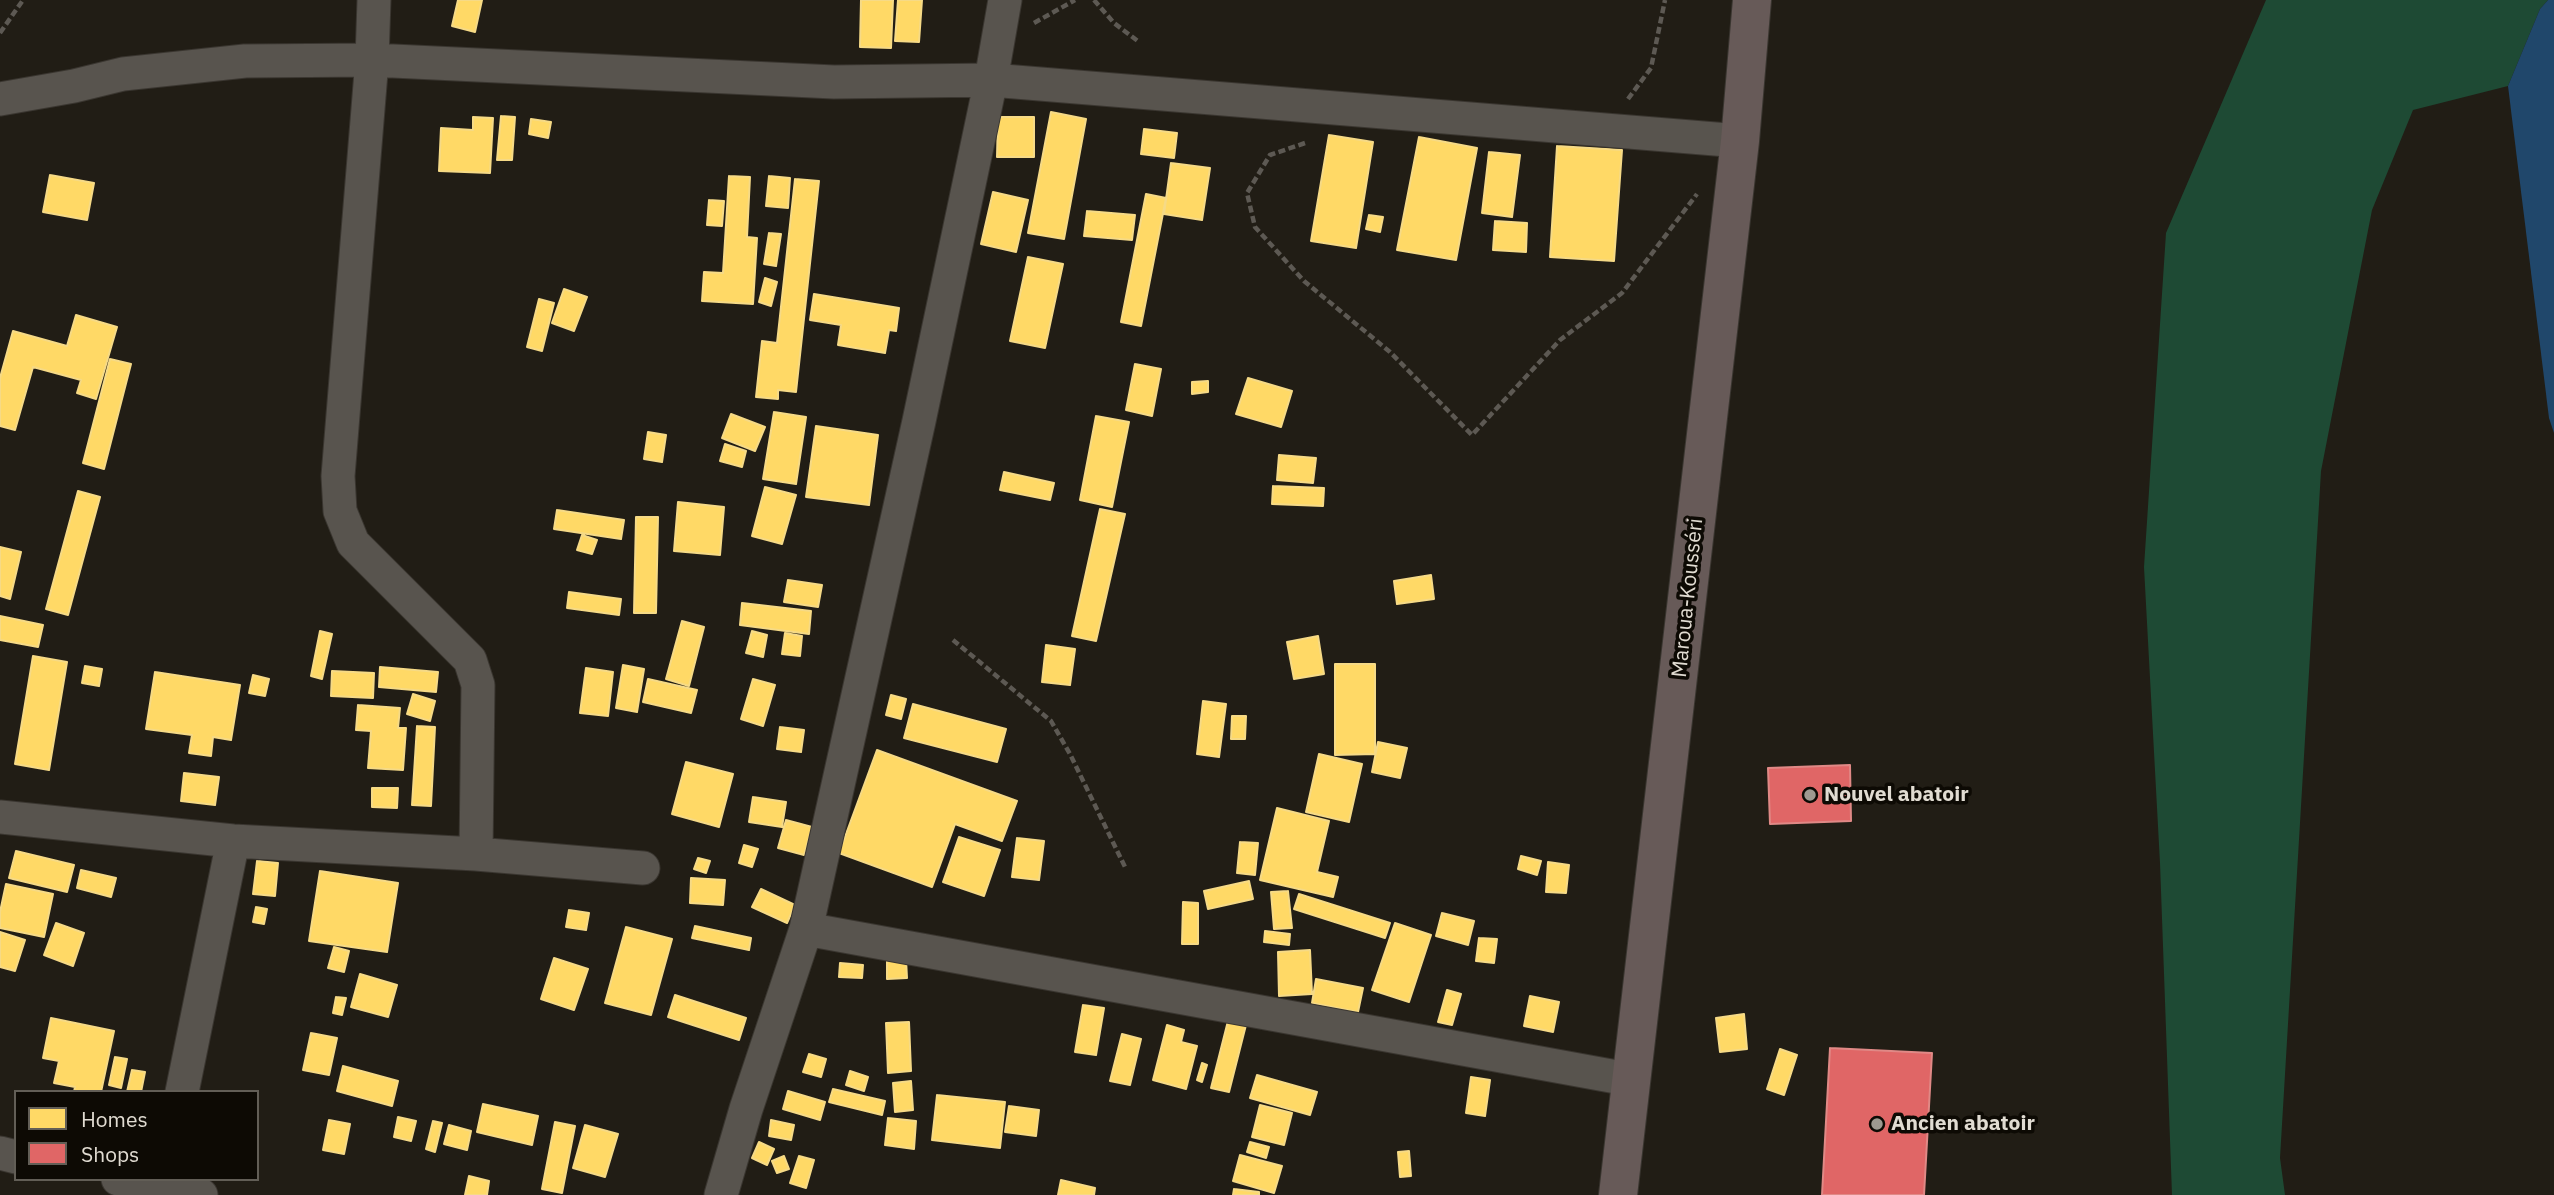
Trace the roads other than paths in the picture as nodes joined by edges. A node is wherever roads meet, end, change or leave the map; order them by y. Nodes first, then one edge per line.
1 (374, 0) edge
2 (1005, 0) edge
3 (1752, 0) edge
4 (372, 60) junction
5 (991, 80) junction
6 (0, 99) edge
7 (1740, 141) junction
8 (0, 817) edge
9 (233, 841) junction
10 (475, 854) junction
11 (643, 868) dead end
12 (806, 929) junction
13 (1633, 1080) junction
14 (182, 1090) edge
15 (128, 1181) edge
16 (161, 1188) edge
17 (201, 1195) edge
18 (721, 1195) edge
19 (1618, 1195) edge

1 - 4 street
2 - 5 street
3 - 7 highway, Maroua-Kousséri
4 - 5 street
4 - 6 street
4 - 10 street
5 - 7 street
5 - 12 street
7 - 13 highway, Maroua-Kousséri
8 - 9 street
9 - 10 street
9 - 14 street
10 - 11 street
12 - 13 street
12 - 18 street
13 - 19 highway, Maroua-Kousséri
15 - 16 street
16 - 17 street

